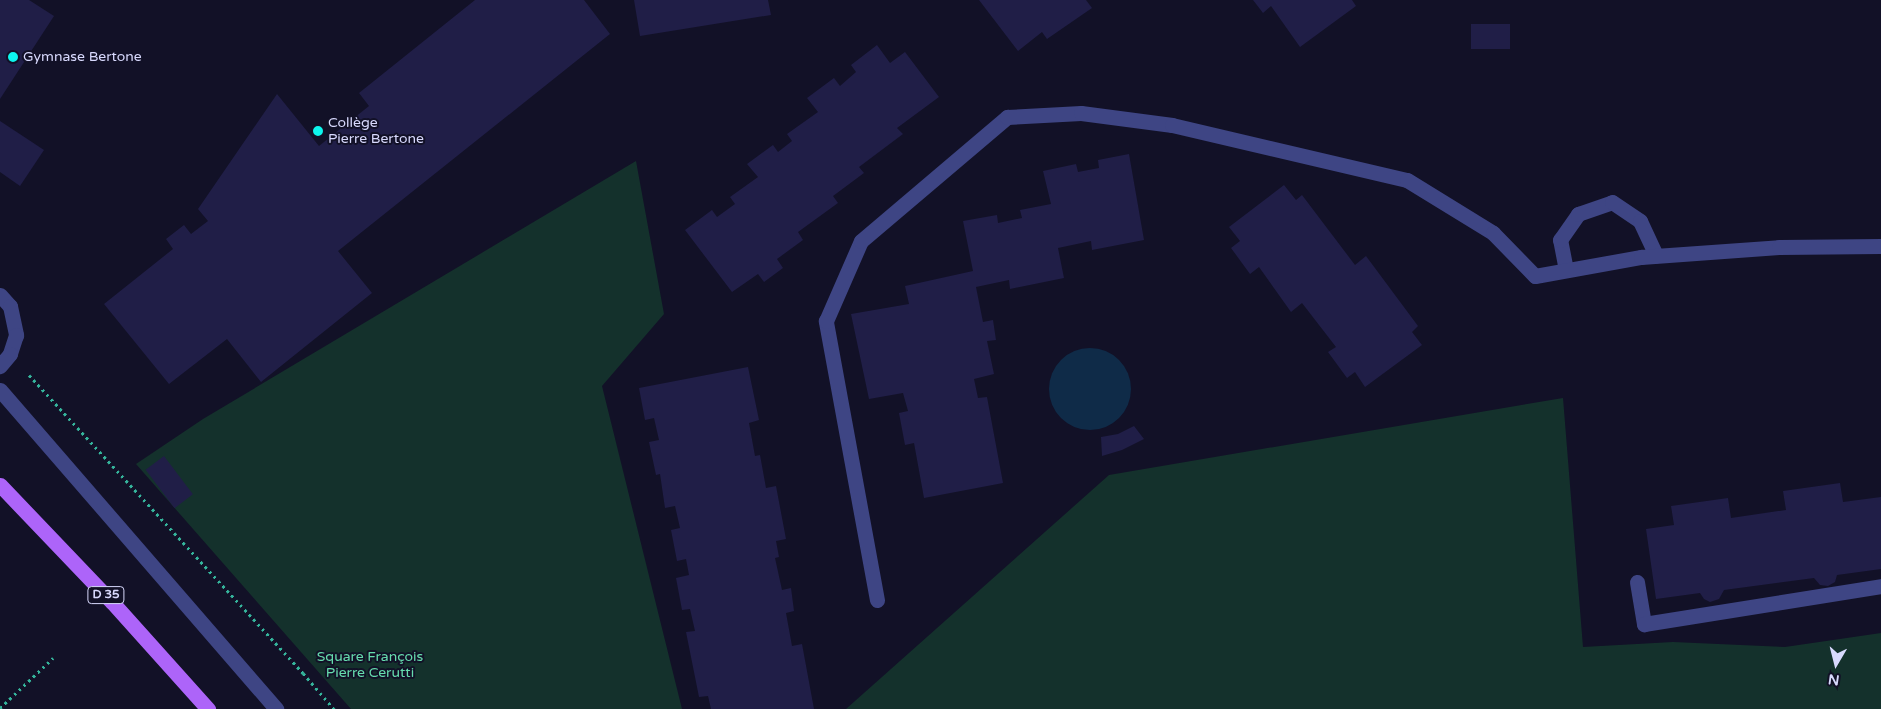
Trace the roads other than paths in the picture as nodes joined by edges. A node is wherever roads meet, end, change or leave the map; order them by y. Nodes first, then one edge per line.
1 (1881, 246) edge
2 (1656, 255) junction
3 (1566, 270) junction
4 (0, 295) edge
5 (0, 366) edge
6 (0, 390) edge
7 (0, 485) edge
8 (1636, 582) dead end
9 (1881, 586) edge
10 (877, 600) dead end
11 (208, 709) edge
12 (276, 709) edge

1 - 2 lane
2 - 3 lane
2 - 3 lane
3 - 10 lane
4 - 5 lane
6 - 12 lane
7 - 11 main road, D 35
8 - 9 lane

